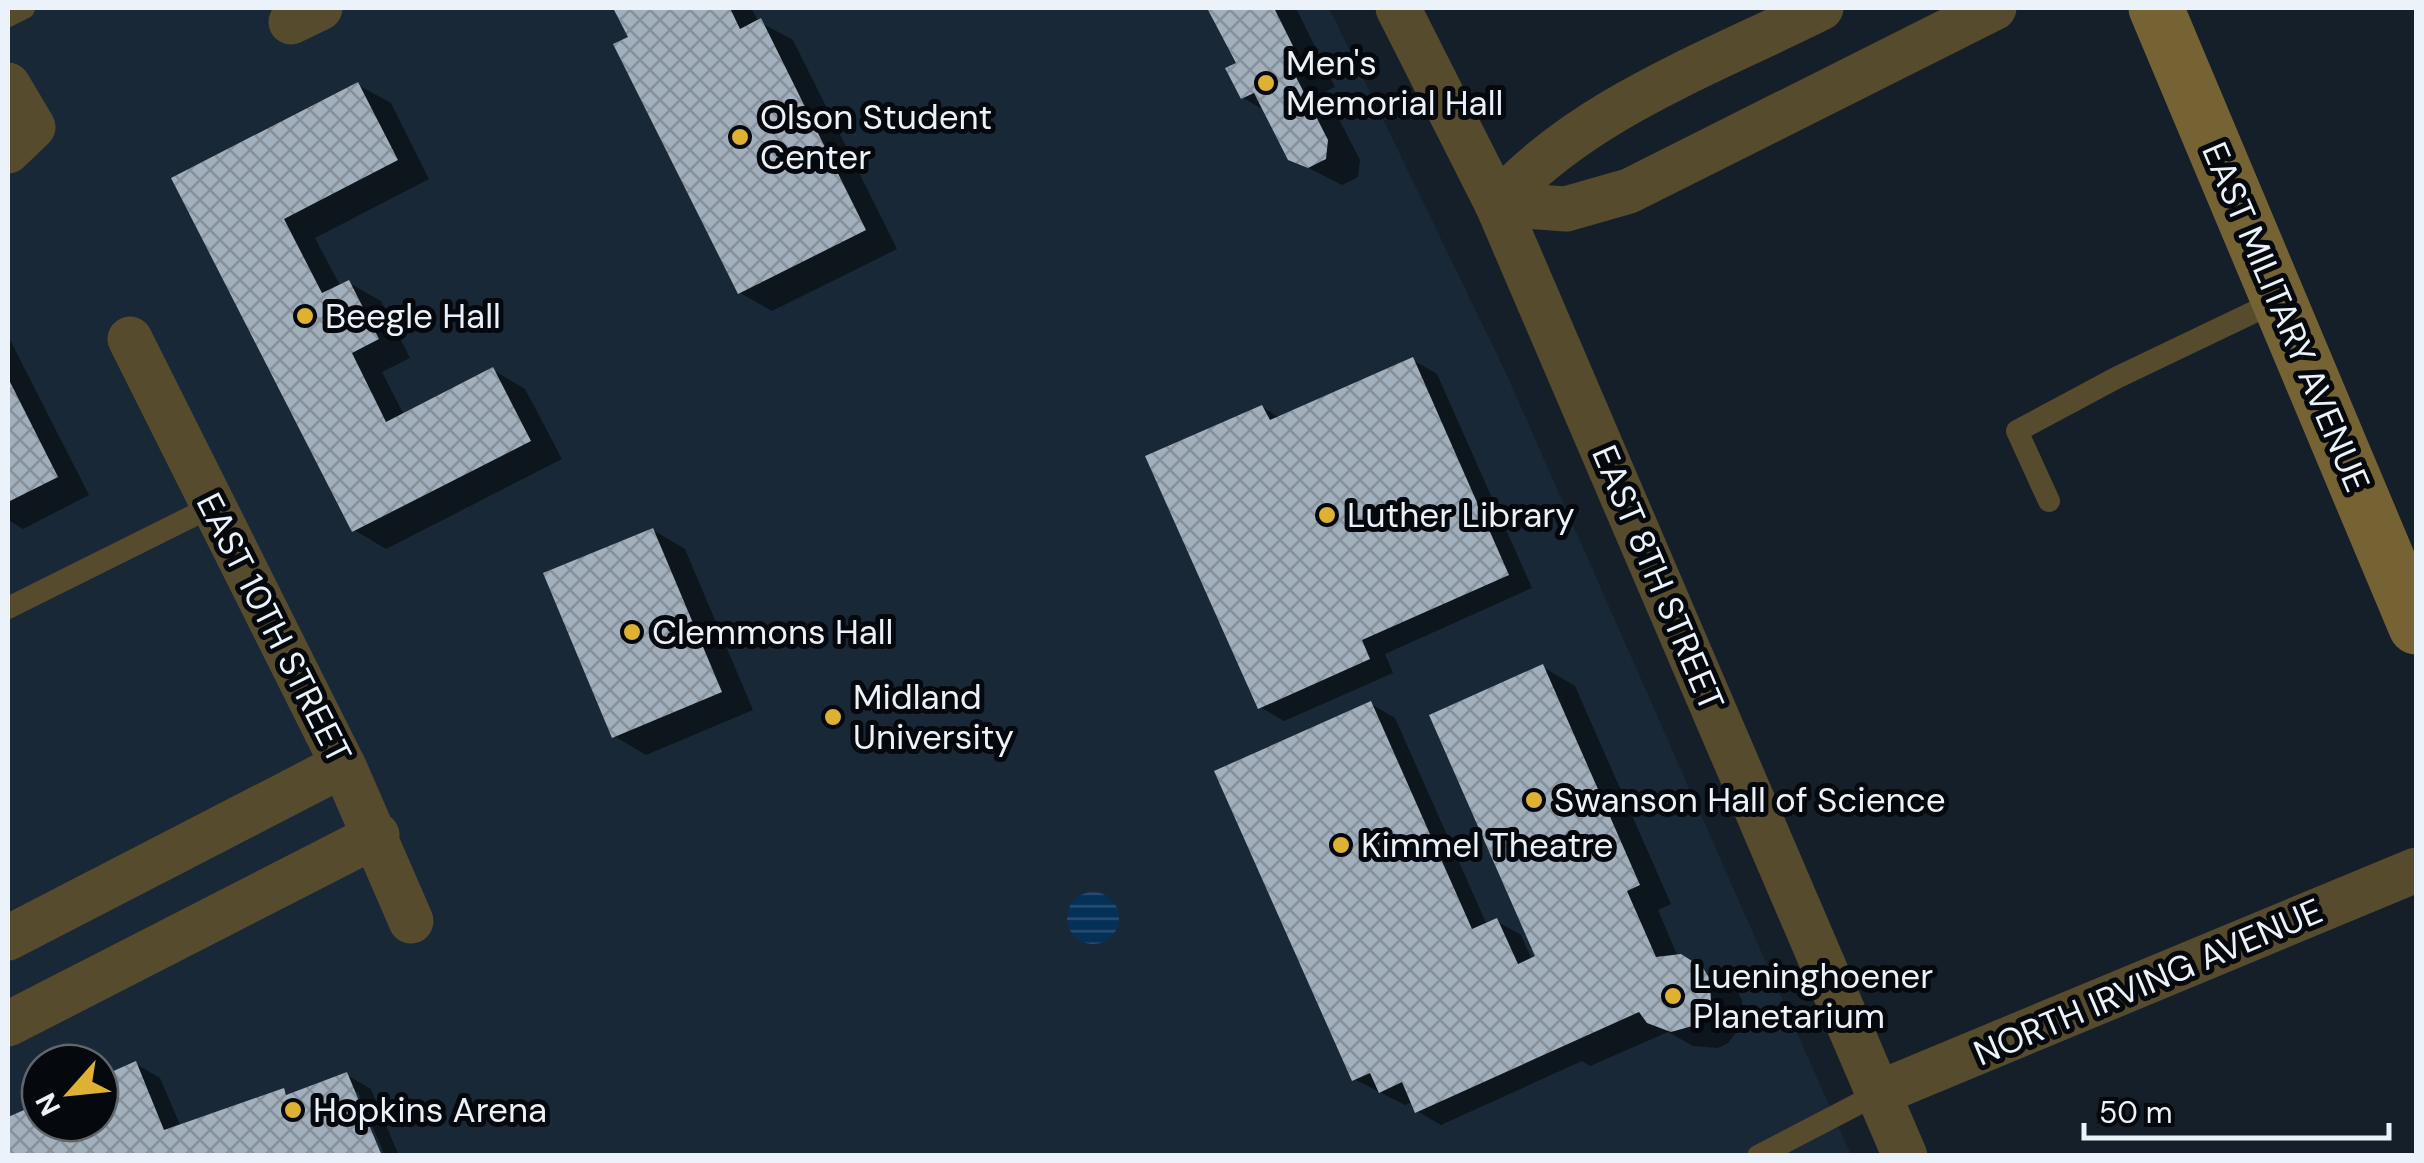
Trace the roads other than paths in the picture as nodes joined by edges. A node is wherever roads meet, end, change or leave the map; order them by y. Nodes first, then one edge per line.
1 (24, 8) edge
2 (1398, 8) edge
3 (1821, 8) edge
4 (1994, 8) edge
5 (2156, 8) edge
6 (8, 16) edge
7 (8, 84) edge
8 (20, 139) edge
9 (1498, 204) junction
10 (2279, 300) junction
11 (130, 339) dead end
12 (2049, 502) dead end
13 (213, 506) junction
14 (8, 608) edge
15 (2416, 627) edge
16 (343, 765) junction
17 (377, 835) junction
18 (2416, 870) edge
19 (411, 921) dead end
20 (8, 938) edge
21 (8, 1024) edge
22 (1878, 1093) junction
23 (1766, 1154) edge
24 (1905, 1156) edge

1 - 6 lane
2 - 9 street, EAST 8TH STREET
3 - 9 street
4 - 9 street
5 - 10 main road, EAST MILITARY AVENUE
7 - 8 street
9 - 22 street, EAST 8TH STREET
10 - 12 lane
10 - 15 main road, EAST MILITARY AVENUE
11 - 13 street, EAST 10TH STREET
13 - 14 lane
13 - 16 street, EAST 10TH STREET
16 - 17 street, EAST 10TH STREET
16 - 20 street
17 - 19 street, EAST 10TH STREET
17 - 21 street
18 - 22 street, NORTH IRVING AVENUE
22 - 23 lane
22 - 24 street, EAST 8TH STREET

